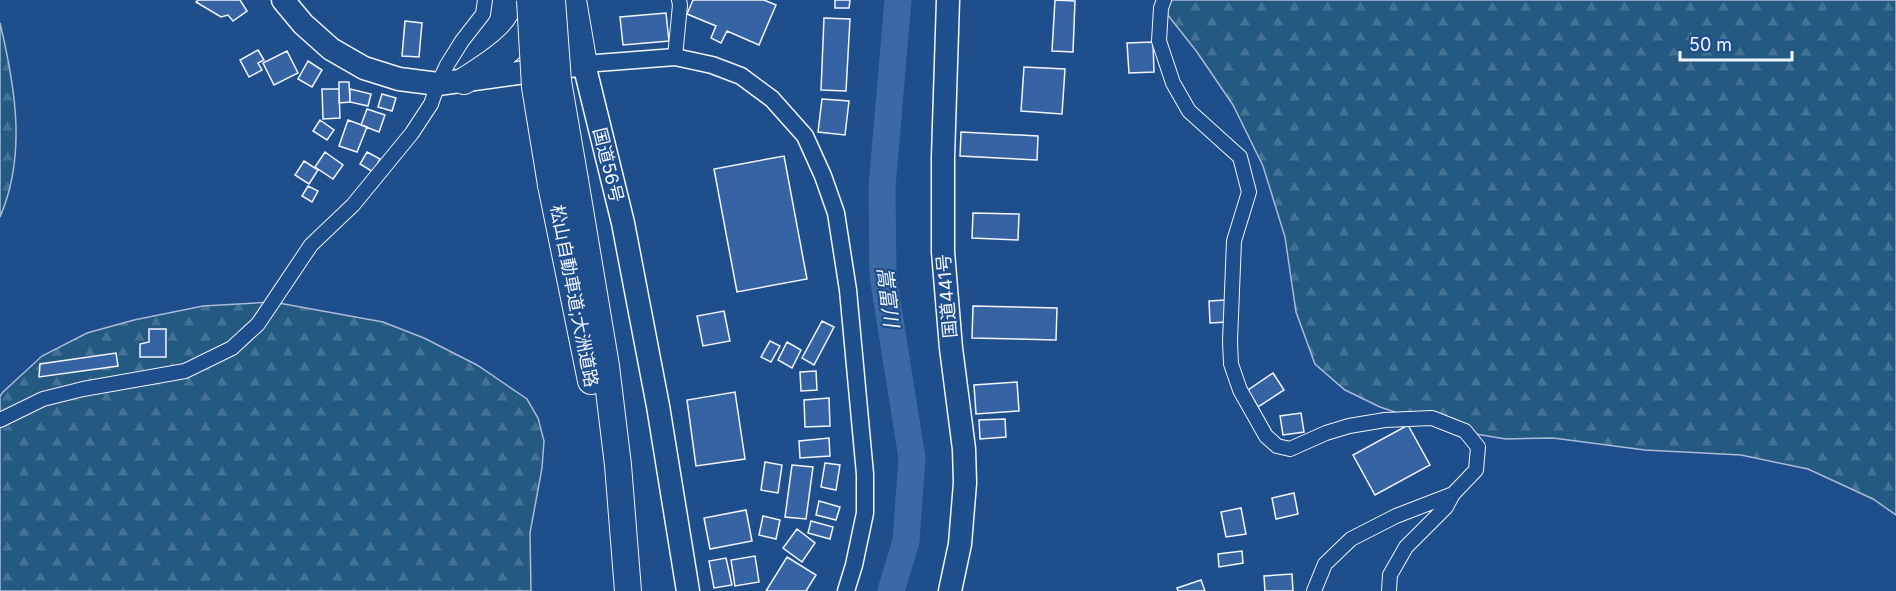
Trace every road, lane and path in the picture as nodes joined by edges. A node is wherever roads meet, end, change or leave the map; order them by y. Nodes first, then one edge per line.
1 (283, 0) edge
2 (485, 0) edge
3 (538, 0) edge
4 (573, 0) edge
5 (679, 0) edge
6 (948, 0) edge
7 (1164, 0) edge
8 (675, 57) junction
9 (584, 64) junction
10 (464, 81) junction
11 (438, 84) junction
12 (0, 420) edge
13 (1453, 494) junction
14 (628, 591) edge
15 (688, 591) edge
16 (846, 591) edge
17 (950, 591) edge
18 (1314, 591) edge
19 (1389, 591) edge

1 - 11 highway
2 - 11 street
3 - 9 highway
3 - 10 highway
3 - 14 highway, 松山自動車道;大洲道路, bridge
4 - 9 highway
5 - 8 street
6 - 17 highway, 国道441号
7 - 13 street
8 - 9 street
8 - 16 street
9 - 10 highway
9 - 15 highway, 国道56号
10 - 11 highway
11 - 12 street
13 - 18 street
13 - 19 street

